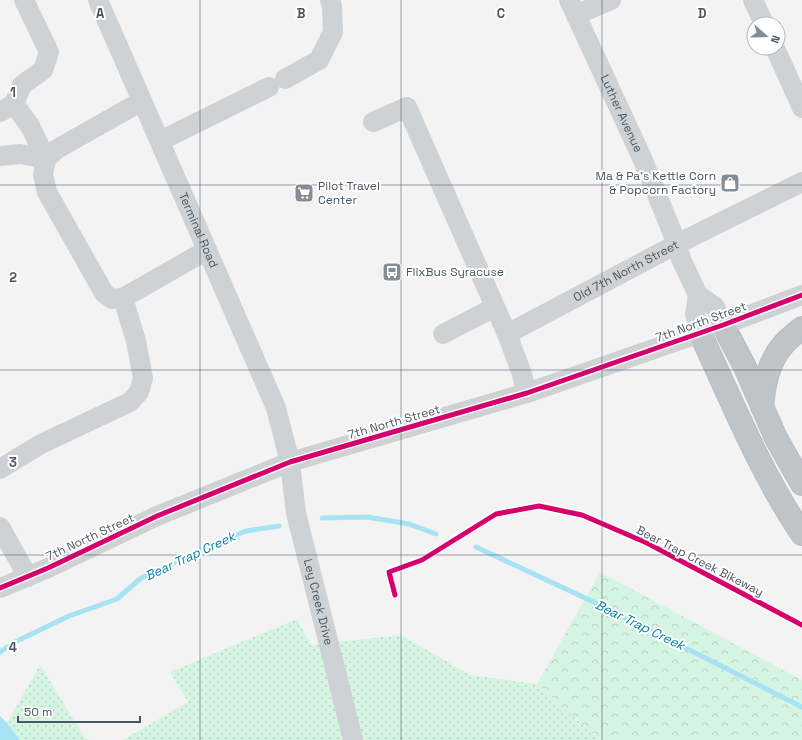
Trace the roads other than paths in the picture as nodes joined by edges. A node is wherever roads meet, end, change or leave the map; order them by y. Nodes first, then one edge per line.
1 (24, 0) edge
2 (98, 0) edge
3 (330, 0) edge
4 (610, 0) edge
5 (753, 0) edge
6 (572, 7) edge
7 (760, 16) edge
8 (779, 56) edge
9 (142, 100) junction
10 (7, 108) edge
11 (802, 108) edge
12 (373, 122) dead end
13 (160, 141) junction
14 (52, 154) junction
15 (0, 156) edge
16 (802, 182) edge
17 (677, 244) junction
18 (207, 250) junction
19 (698, 295) junction
20 (802, 295) edge
21 (123, 298) junction
22 (495, 307) junction
23 (723, 325) junction
24 (802, 328) edge
25 (700, 333) junction
26 (443, 334) dead end
27 (507, 334) junction
28 (527, 393) junction
29 (762, 407) junction
30 (290, 462) junction
31 (0, 469) edge
32 (802, 484) edge
33 (0, 527) edge
34 (802, 534) edge
35 (28, 577) junction
36 (0, 588) edge
37 (353, 740) edge

1 - 10 street
2 - 9 street, Terminal Road
3 - 13 street
4 - 6 street
5 - 7 street
6 - 17 street, Luther Avenue
8 - 11 street
9 - 13 street, Terminal Road
9 - 14 street
10 - 14 street
12 - 22 street
13 - 18 street, Terminal Road
14 - 15 street
14 - 21 street
16 - 17 street, Old 7th North Street
17 - 19 street, Luther Avenue
17 - 27 street, Old 7th North Street
18 - 21 street
18 - 30 street, Terminal Road
19 - 23 street
19 - 25 street
20 - 23 street, 7th North Street
21 - 31 street
22 - 26 street
22 - 27 street
23 - 25 street, 7th North Street
23 - 29 highway
24 - 29 highway
25 - 28 street, 7th North Street
25 - 34 highway
27 - 28 street
28 - 30 street, 7th North Street
29 - 32 highway
30 - 35 street, 7th North Street
30 - 37 street, Ley Creek Drive
33 - 35 street
35 - 36 street, 7th North Street

